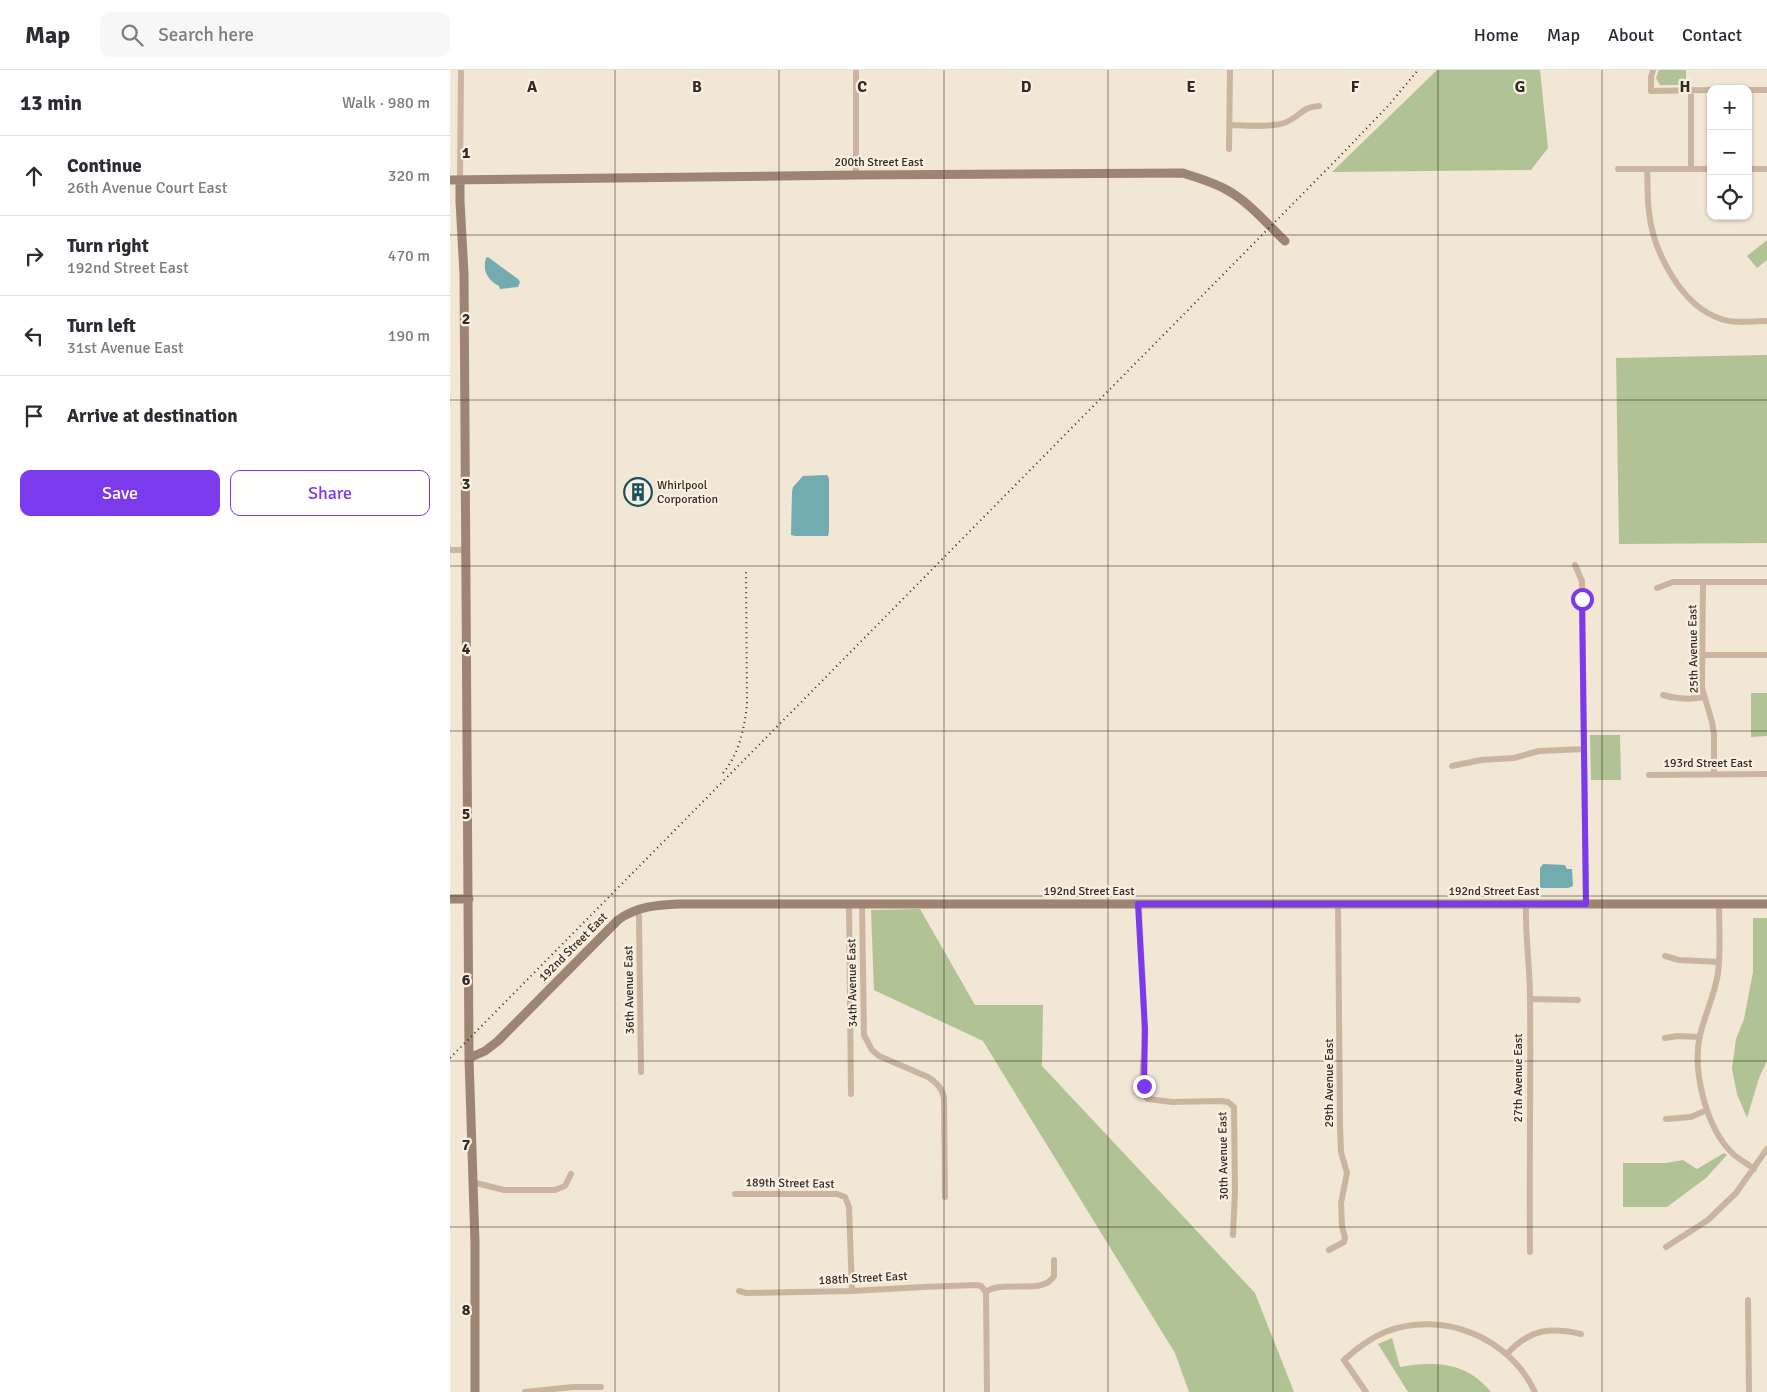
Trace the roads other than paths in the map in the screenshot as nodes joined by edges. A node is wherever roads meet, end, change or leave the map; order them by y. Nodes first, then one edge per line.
1 (461, 70) edge
2 (856, 70) edge
3 (1230, 70) edge
4 (1653, 70) edge
5 (1707, 90) edge
6 (1752, 90) edge
7 (1767, 90) edge
8 (1691, 91) junction
9 (1319, 106) dead end
10 (1229, 125) junction
11 (1229, 149) dead end
12 (1691, 169) junction
13 (1707, 169) edge
14 (1752, 169) edge
15 (1767, 169) edge
16 (1618, 170) dead end
17 (1647, 170) junction
18 (856, 175) junction
19 (450, 180) edge
20 (460, 180) junction
21 (1285, 241) dead end
22 (1767, 321) edge
23 (450, 550) edge
24 (466, 550) junction
25 (1576, 564) dead end
26 (1703, 582) junction
27 (1767, 582) edge
28 (1657, 588) dead end
29 (1702, 655) junction
30 (1767, 655) edge
31 (1663, 695) dead end
32 (1704, 697) junction
33 (1584, 749) junction
34 (1452, 766) dead end
35 (1714, 774) junction
36 (1767, 774) edge
37 (1649, 775) dead end
38 (469, 898) junction
39 (450, 899) edge
40 (849, 904) junction
41 (862, 904) junction
42 (1138, 904) junction
43 (1338, 904) junction
44 (1526, 904) junction
45 (1586, 904) junction
46 (1719, 904) junction
47 (1767, 904) edge
48 (637, 909) junction
49 (1665, 956) dead end
50 (1719, 962) junction
51 (1530, 999) junction
52 (1578, 1000) dead end
53 (1665, 1038) dead end
54 (1700, 1038) junction
55 (470, 1058) junction
56 (640, 1072) dead end
57 (851, 1094) dead end
58 (1707, 1110) junction
59 (1666, 1119) dead end
60 (1767, 1149) edge
61 (1754, 1168) junction
62 (571, 1174) dead end
63 (472, 1182) junction
64 (735, 1194) dead end
65 (945, 1197) dead end
66 (1233, 1235) dead end
67 (1666, 1247) dead end
68 (1329, 1250) dead end
69 (1530, 1252) dead end
70 (1054, 1260) dead end
71 (739, 1291) dead end
72 (852, 1292) junction
73 (986, 1292) junction
74 (1748, 1300) dead end
75 (1581, 1334) dead end
76 (1507, 1354) junction
77 (601, 1387) dead end
78 (475, 1392) edge
79 (526, 1392) edge
80 (987, 1392) edge
81 (1366, 1392) edge
82 (1535, 1392) edge
83 (1749, 1392) edge

1 - 20 street
2 - 18 street
3 - 10 street
4 - 8 street
5 - 8 street
6 - 7 street
8 - 12 street
9 - 10 street
10 - 11 street
12 - 13 street
12 - 17 street
14 - 15 street
16 - 17 street
17 - 22 street
18 - 20 street, 200th Street East
18 - 21 street, 200th Street East
19 - 20 street, 200th Street East
20 - 24 street
23 - 24 street
24 - 38 street
25 - 33 street
26 - 27 street
26 - 28 street
26 - 29 street, 25th Avenue East
29 - 30 street
29 - 32 street, 25th Avenue East
31 - 32 street
32 - 35 street, 25th Avenue East
33 - 34 street
33 - 45 street
35 - 36 street, 193rd Street East
35 - 37 street, 193rd Street East
38 - 39 street
38 - 55 street
40 - 41 street, 192nd Street East
40 - 48 street, 192nd Street East
40 - 57 street
41 - 42 street, 192nd Street East
41 - 65 street, 34th Avenue East
42 - 43 street, 192nd Street East
42 - 66 street, 30th Avenue East
43 - 44 street, 192nd Street East
43 - 68 street, 29th Avenue East
44 - 45 street, 192nd Street East
44 - 51 street, 27th Avenue East
45 - 46 street, 192nd Street East
46 - 47 street, 192nd Street East
46 - 50 street
48 - 55 street, 192nd Street East
48 - 56 street, 36th Avenue East
49 - 50 street
50 - 54 street
51 - 52 street
51 - 69 street, 27th Avenue East
53 - 54 street
54 - 58 street
55 - 63 street
58 - 59 street
58 - 61 street
60 - 61 street
61 - 67 street
62 - 63 street
63 - 78 street
64 - 72 street, 189th Street East
70 - 73 street
71 - 72 street, 188th Street East
72 - 73 street, 188th Street East
73 - 80 street
74 - 83 street
75 - 76 street
76 - 81 street
76 - 82 street
77 - 79 street

